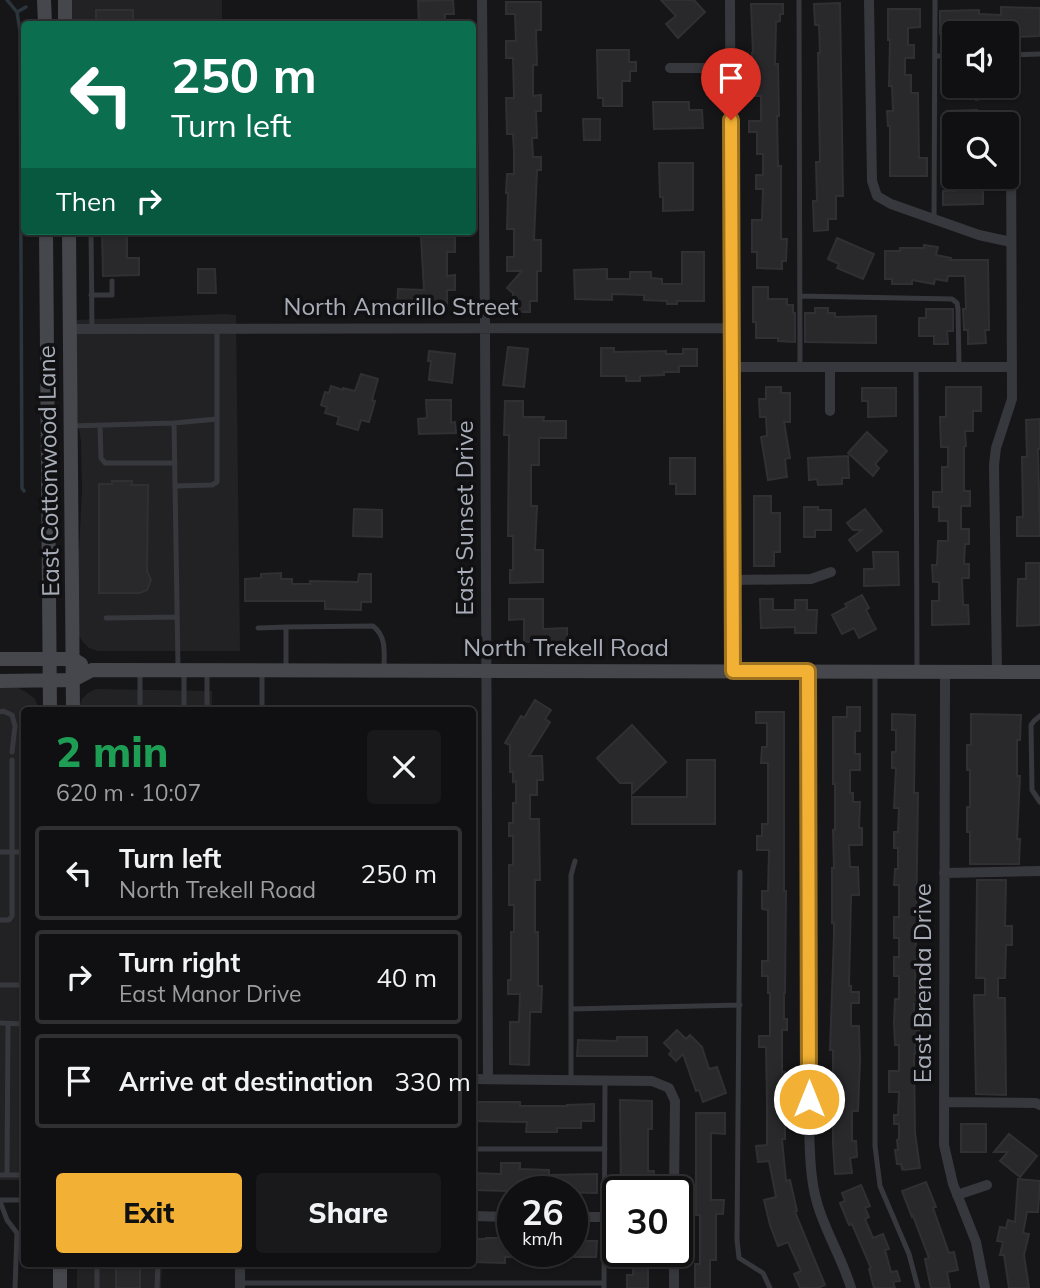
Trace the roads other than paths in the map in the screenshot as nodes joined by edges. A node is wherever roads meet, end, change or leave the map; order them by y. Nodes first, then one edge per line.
1 (44, 0) edge
2 (65, 0) edge
3 (482, 0) edge
4 (730, 0) edge
5 (799, 0) edge
6 (869, 0) edge
7 (935, 0) edge
8 (45, 21) edge
9 (65, 21) edge
10 (1040, 54) edge
11 (1019, 55) edge
12 (936, 56) junction
13 (942, 56) edge
14 (670, 68) dead end
15 (730, 68) junction
16 (1011, 189) edge
17 (934, 219) junction
18 (46, 235) edge
19 (69, 235) edge
20 (91, 235) edge
21 (1011, 242) junction
22 (112, 281) dead end
23 (92, 295) junction
24 (800, 296) junction
25 (485, 327) junction
26 (217, 328) junction
27 (733, 328) junction
28 (70, 329) junction
29 (92, 329) junction
30 (733, 367) junction
31 (800, 367) junction
32 (830, 367) junction
33 (916, 367) junction
34 (959, 367) junction
35 (1012, 367) junction
36 (830, 411) dead end
37 (48, 418) junction
38 (217, 419) junction
39 (71, 422) junction
40 (174, 423) junction
41 (100, 425) junction
42 (175, 463) junction
43 (175, 486) junction
44 (831, 572) dead end
45 (734, 580) junction
46 (177, 617) junction
47 (106, 618) dead end
48 (286, 627) junction
49 (258, 628) dead end
50 (0, 659) edge
51 (50, 659) junction
52 (73, 659) junction
53 (92, 670) junction
54 (140, 670) junction
55 (181, 670) junction
56 (207, 670) junction
57 (262, 670) junction
58 (286, 671) junction
59 (384, 671) junction
60 (486, 671) junction
61 (733, 671) junction
62 (808, 671) junction
63 (875, 671) junction
64 (917, 671) junction
65 (945, 672) junction
66 (997, 672) junction
67 (1040, 672) edge
68 (73, 680) junction
69 (0, 681) edge
70 (50, 681) junction
71 (50, 707) edge
72 (73, 707) edge
73 (140, 707) edge
74 (184, 707) edge
75 (207, 707) edge
76 (262, 707) edge
77 (0, 712) edge
78 (1040, 716) edge
79 (12, 752) dead end
80 (12, 760) dead end
81 (1040, 802) edge
82 (0, 852) edge
83 (12, 852) junction
84 (21, 852) edge
85 (575, 861) dead end
86 (740, 872) dead end
87 (1040, 872) edge
88 (944, 873) junction
89 (0, 920) edge
90 (0, 985) edge
91 (21, 985) edge
92 (740, 1005) junction
93 (571, 1009) junction
94 (0, 1023) edge
95 (9, 1024) junction
96 (21, 1024) edge
97 (476, 1079) edge
98 (488, 1079) junction
99 (570, 1080) junction
100 (605, 1080) junction
101 (944, 1102) junction
102 (1040, 1105) edge
103 (476, 1149) edge
104 (605, 1149) junction
105 (4, 1175) edge
106 (605, 1176) edge
107 (674, 1176) edge
108 (987, 1185) dead end
109 (957, 1195) junction
110 (0, 1200) edge
111 (21, 1200) edge
112 (476, 1216) edge
113 (497, 1217) edge
114 (60, 1267) edge
115 (97, 1267) edge
116 (158, 1267) edge
117 (240, 1267) edge
118 (604, 1267) edge
119 (674, 1267) edge
120 (240, 1286) edge
121 (604, 1286) edge
122 (15, 1288) edge
123 (60, 1288) edge
124 (97, 1288) edge
125 (157, 1288) edge
126 (674, 1288) edge
127 (770, 1288) edge
128 (851, 1288) edge
129 (918, 1288) edge
130 (985, 1288) edge

1 - 8 main road
2 - 9 main road
3 - 25 street, East Sunset Drive
4 - 15 street
5 - 24 lane
6 - 17 street
7 - 12 lane
10 - 11 lane
12 - 13 lane
12 - 17 lane
14 - 15 street
15 - 27 street
16 - 21 street
17 - 21 street
18 - 37 main road, East Cottonwood Lane
19 - 28 main road, East Cottonwood Lane
20 - 23 lane
21 - 35 street
22 - 23 lane
23 - 29 lane
24 - 31 lane
24 - 34 lane
25 - 26 street, North Amarillo Street
25 - 27 street, North Amarillo Street
25 - 60 street, East Sunset Drive
26 - 29 street, North Amarillo Street
26 - 38 lane
27 - 30 street
28 - 29 street, North Amarillo Street
28 - 39 main road, East Cottonwood Lane
30 - 31 street
30 - 45 street
31 - 32 street
32 - 33 street
32 - 36 street
33 - 34 street
33 - 64 lane
34 - 35 street
35 - 66 street
37 - 39 main road
37 - 51 main road, East Cottonwood Lane
38 - 40 lane
38 - 43 lane
39 - 41 lane
39 - 52 main road, East Cottonwood Lane
40 - 41 lane
40 - 42 lane
41 - 42 lane
42 - 43 lane
43 - 46 lane
44 - 45 street
45 - 61 street
46 - 47 lane
46 - 55 lane
48 - 49 lane
48 - 58 lane
48 - 59 lane
50 - 51 main road
51 - 52 main road
51 - 70 main road, East Cottonwood Lane
52 - 53 main road
52 - 68 main road, East Cottonwood Lane
53 - 54 main road, North Trekell Road
53 - 68 main road, North Trekell Road
54 - 55 main road, North Trekell Road
54 - 73 lane
55 - 56 main road, North Trekell Road
55 - 74 lane
56 - 57 main road, North Trekell Road
56 - 75 lane
57 - 58 main road, North Trekell Road
57 - 76 lane
58 - 59 main road, North Trekell Road
59 - 60 main road, North Trekell Road
60 - 61 main road, North Trekell Road
60 - 98 street, East Sunset Drive
61 - 62 main road, North Trekell Road
62 - 63 main road, North Trekell Road
62 - 128 street
63 - 64 main road, North Trekell Road
63 - 129 lane
64 - 65 main road, North Trekell Road
65 - 66 main road, North Trekell Road
65 - 88 street, East Brenda Drive
66 - 67 main road, North Trekell Road
68 - 70 main road, North Trekell Road
68 - 72 main road, East Cottonwood Lane
69 - 70 main road, North Trekell Road
70 - 71 main road, East Cottonwood Lane
77 - 79 lane
78 - 81 lane
80 - 83 lane
82 - 83 lane
83 - 84 lane
83 - 89 lane
85 - 93 lane
86 - 92 lane
87 - 88 street
88 - 101 street, East Brenda Drive
90 - 91 lane
92 - 93 lane
92 - 127 lane
93 - 99 lane
94 - 95 lane
95 - 96 lane
95 - 105 lane
97 - 98 street
98 - 99 street
99 - 100 street
100 - 104 lane
100 - 107 street
101 - 102 street
101 - 109 street, East Brenda Drive
103 - 104 lane
104 - 106 lane
108 - 109 street
109 - 130 street, East Brenda Drive
110 - 111 lane
110 - 122 lane
112 - 113 street
114 - 123 main road
115 - 124 lane
116 - 125 lane
117 - 120 street
118 - 121 lane
119 - 126 street
120 - 121 lane

